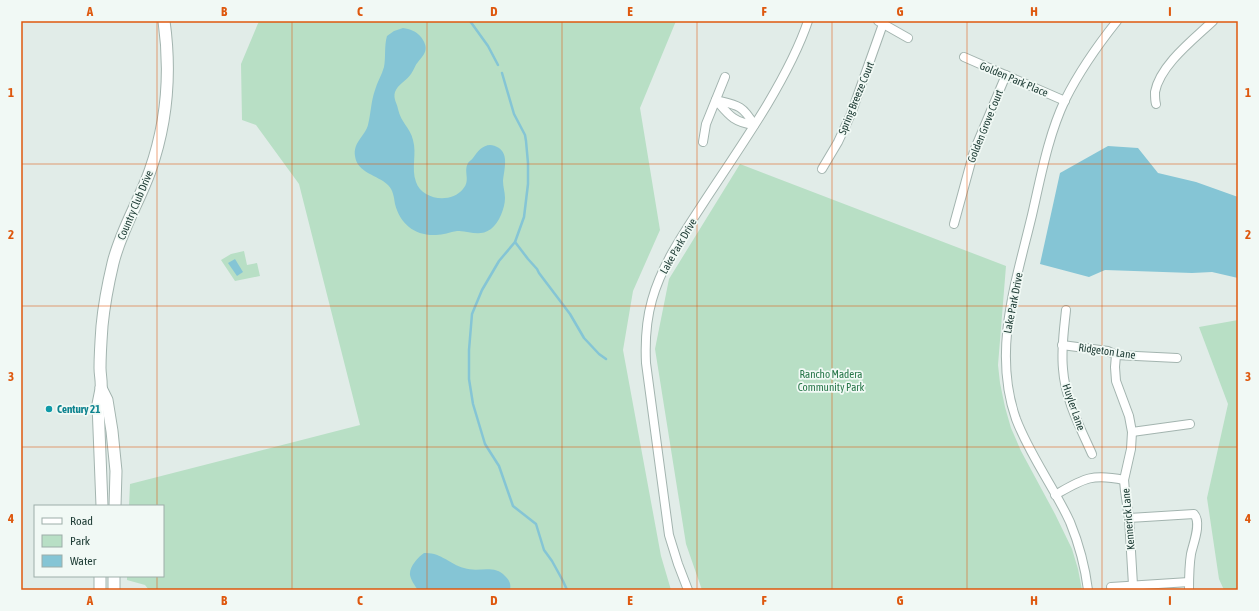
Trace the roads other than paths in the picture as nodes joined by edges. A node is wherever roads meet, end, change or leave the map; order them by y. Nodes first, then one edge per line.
1 (164, 21) edge
2 (808, 21) edge
3 (1117, 21) edge
4 (1213, 21) edge
5 (881, 23) edge
6 (908, 38) dead end
7 (964, 57) dead end
8 (1006, 75) junction
9 (725, 77) dead end
10 (716, 100) junction
11 (1065, 101) junction
12 (1156, 104) dead end
13 (754, 125) junction
14 (703, 142) dead end
15 (822, 168) dead end
16 (954, 224) dead end
17 (1066, 310) dead end
18 (1062, 345) junction
19 (1116, 354) junction
20 (1177, 358) dead end
21 (101, 388) junction
22 (1190, 424) dead end
23 (1132, 432) junction
24 (1092, 454) dead end
25 (1124, 480) junction
26 (1055, 495) junction
27 (102, 505) edge
28 (116, 505) edge
29 (1129, 518) junction
30 (100, 577) edge
31 (114, 577) edge
32 (1133, 586) junction
33 (1189, 586) edge
34 (1111, 587) dead end
35 (100, 590) edge
36 (114, 590) edge
37 (688, 590) edge
38 (1088, 590) edge

1 - 21 street, Country Club Drive
2 - 13 street, Lake Park Drive
3 - 11 street, Lake Park Drive
4 - 12 street
5 - 6 street
5 - 15 street, Spring Breeze Court
7 - 8 street, Golden Park Place
8 - 11 street, Golden Park Place
8 - 16 street, Golden Grove Court
9 - 10 street
10 - 13 street
10 - 13 street
10 - 14 street
11 - 26 street, Lake Park Drive
13 - 37 street, Lake Park Drive
17 - 18 street, Huyler Lane
18 - 19 street, Ridgeton Lane
18 - 24 street, Huyler Lane
19 - 20 street, Ridgeton Lane
19 - 23 street, Kennerick Lane
21 - 27 street, Country Club Drive
21 - 28 street, Country Club Drive
22 - 23 street
23 - 25 street, Kennerick Lane
25 - 26 street
25 - 29 street, Kennerick Lane
26 - 38 street, Lake Park Drive
29 - 32 street, Kennerick Lane
29 - 33 street
30 - 35 street
31 - 36 street
32 - 33 street
32 - 34 street

